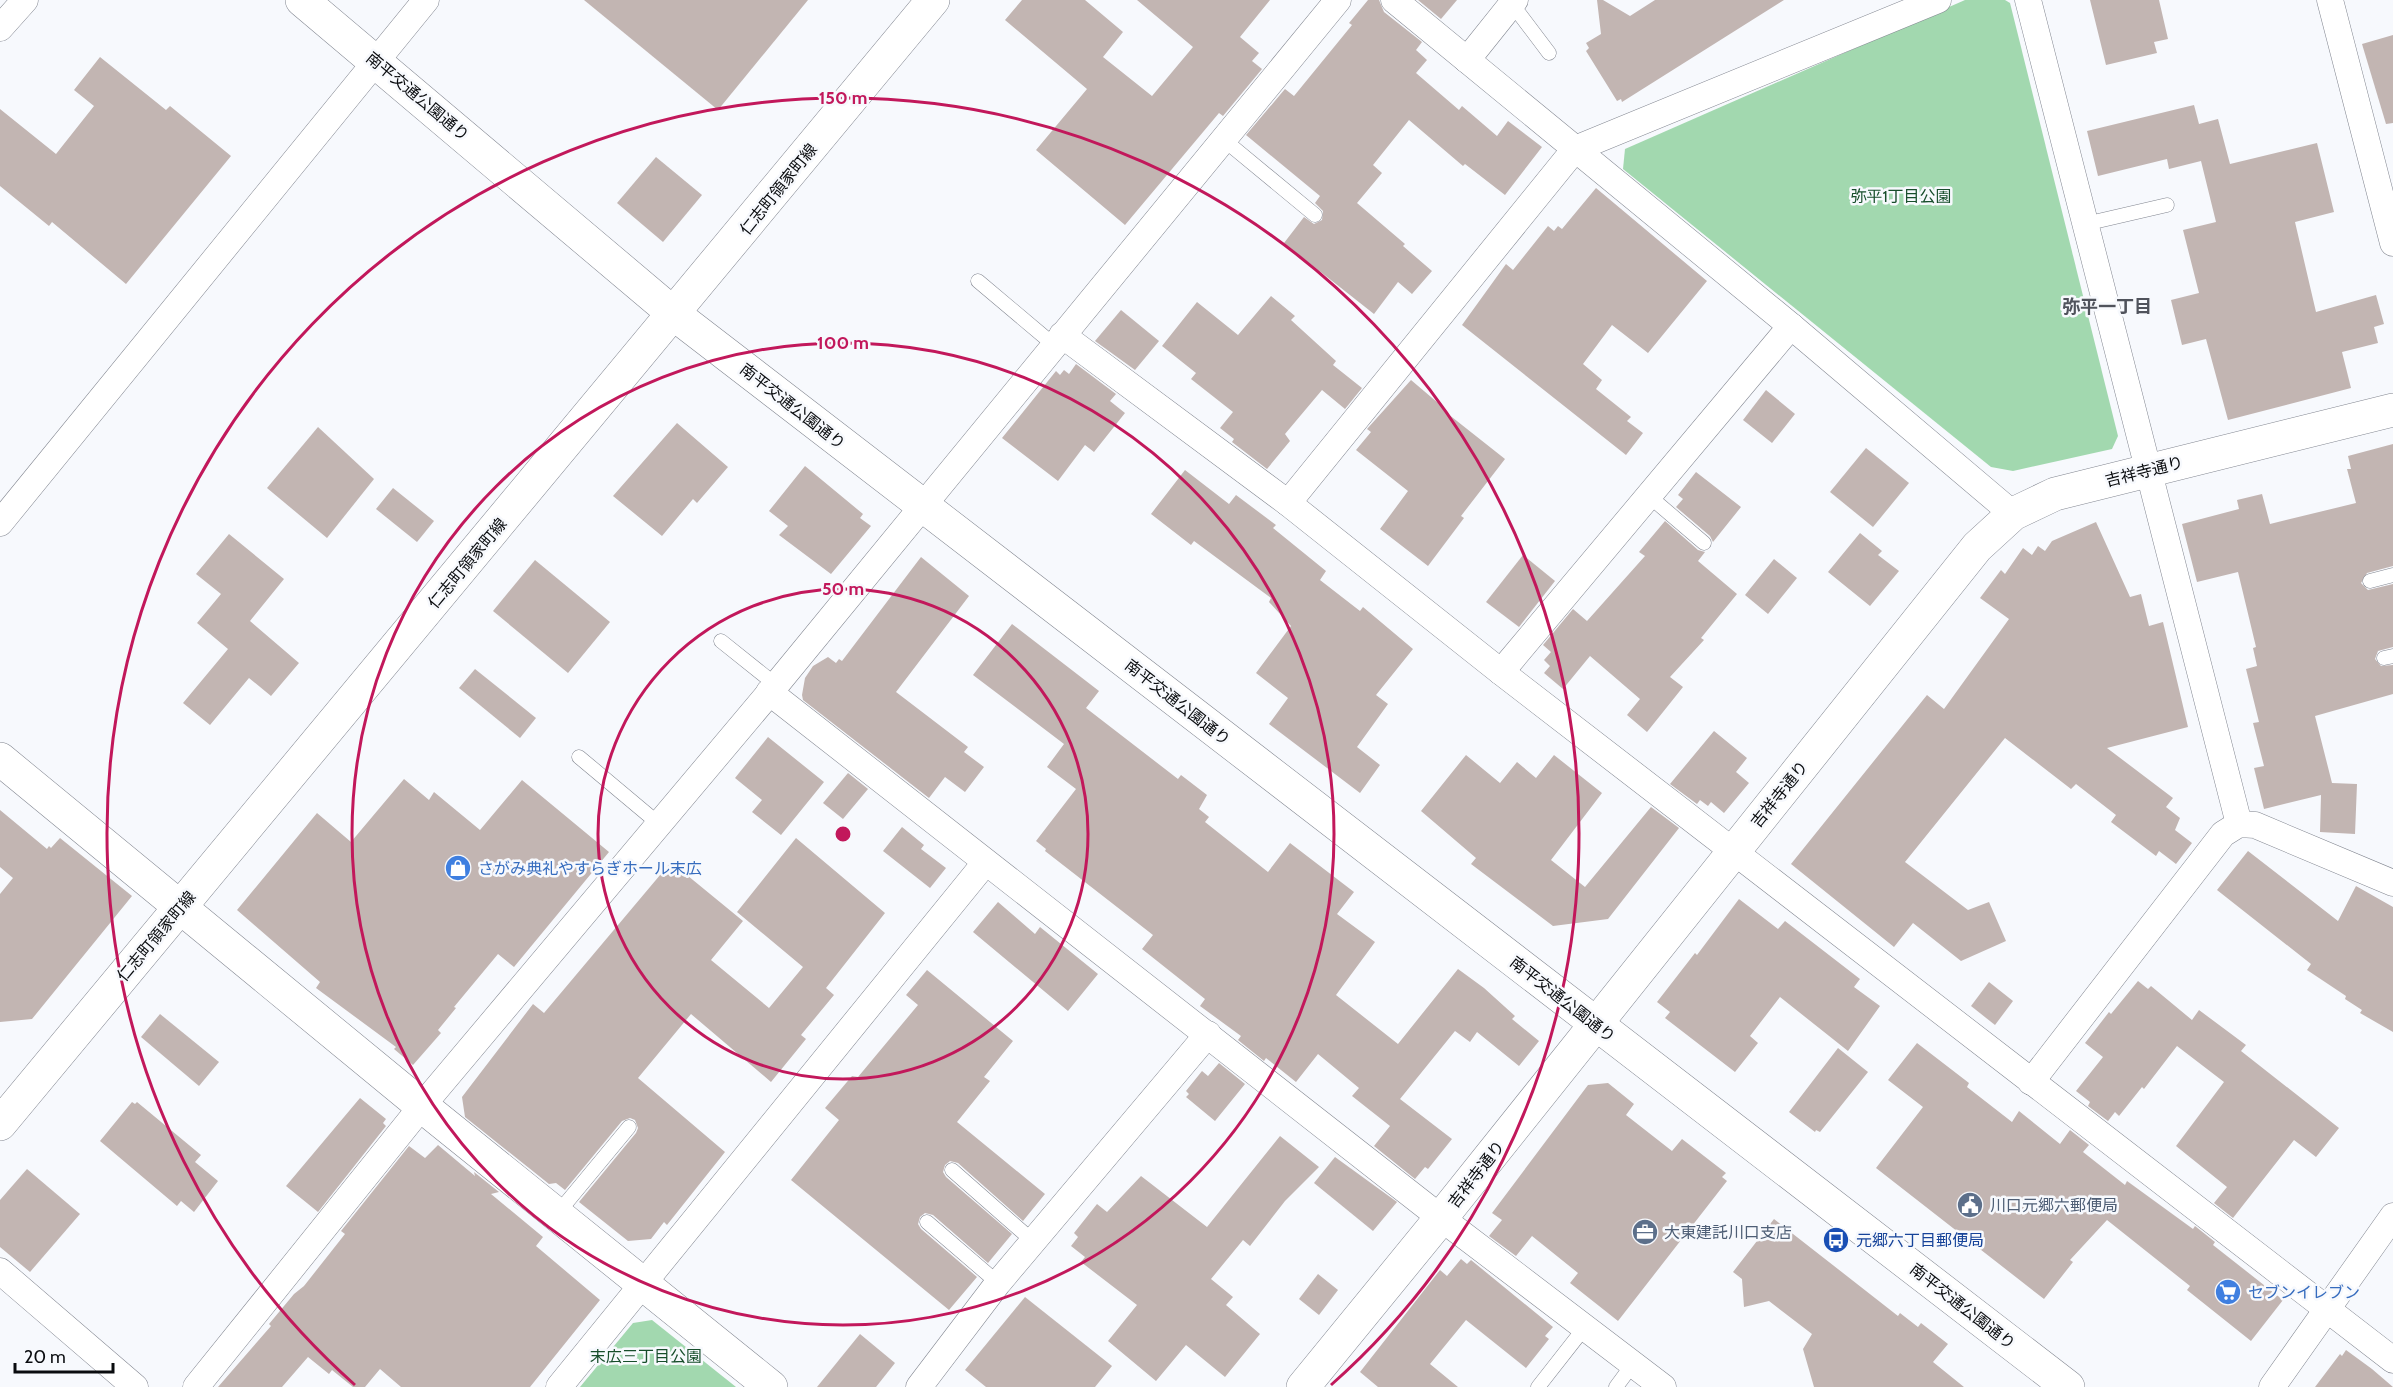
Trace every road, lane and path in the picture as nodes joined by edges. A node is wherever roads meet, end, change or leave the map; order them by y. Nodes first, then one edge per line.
1 (25, 0) edge
2 (302, 0) edge
3 (426, 0) edge
4 (933, 0) edge
5 (1338, 0) edge
6 (1394, 0) edge
7 (1938, 0) edge
8 (2028, 0) edge
9 (2330, 0) edge
10 (1514, 2) edge
11 (0, 28) edge
12 (1549, 53) dead end
13 (376, 60) junction
14 (1467, 60) junction
15 (1223, 139) junction
16 (1575, 150) junction
17 (2168, 205) dead end
18 (1315, 215) dead end
19 (2085, 224) junction
20 (2393, 243) edge
21 (978, 281) dead end
22 (674, 314) junction
23 (1791, 326) junction
24 (1058, 340) junction
25 (2393, 410) edge
26 (2149, 470) junction
27 (1649, 496) junction
28 (1288, 503) junction
29 (924, 506) junction
30 (2013, 514) junction
31 (0, 523) edge
32 (1704, 543) dead end
33 (2393, 575) edge
34 (2370, 581) dead end
35 (721, 641) dead end
36 (1501, 672) junction
37 (772, 688) junction
38 (579, 757) dead end
39 (0, 759) edge
40 (659, 824) junction
41 (2238, 824) junction
42 (1734, 852) junction
43 (986, 863) junction
44 (2393, 883) edge
45 (179, 908) junction
46 (1595, 1023) junction
47 (1208, 1034) junction
48 (2031, 1082) junction
49 (422, 1106) junction
50 (0, 1124) edge
51 (629, 1127) dead end
52 (952, 1170) dead end
53 (557, 1214) junction
54 (2393, 1216) edge
55 (1441, 1218) junction
56 (927, 1222) dead end
57 (1034, 1242) junction
58 (0, 1271) edge
59 (998, 1283) junction
60 (645, 1284) junction
61 (2326, 1309) junction
62 (1585, 1327) junction
63 (2393, 1360) edge
64 (1633, 1364) junction
65 (135, 1387) edge
66 (196, 1387) edge
67 (559, 1387) edge
68 (771, 1387) edge
69 (919, 1387) edge
70 (1303, 1387) edge
71 (1538, 1387) edge
72 (1616, 1387) edge
73 (1664, 1387) edge
74 (2068, 1387) edge
75 (2272, 1387) edge

1 - 11 street
2 - 13 street, 南平交通公園通り
3 - 13 street
4 - 22 street, 仁志町領家町線
5 - 15 street
6 - 14 street
7 - 16 street
8 - 19 street
9 - 20 street
10 - 12 lane
10 - 14 street
13 - 22 street, 南平交通公園通り
13 - 31 street
14 - 16 street
15 - 18 lane
15 - 24 street
16 - 23 street
16 - 28 street
17 - 19 lane
19 - 26 street
21 - 24 lane
22 - 29 street, 南平交通公園通り
22 - 45 street, 仁志町領家町線
23 - 27 street
23 - 30 street
24 - 28 street
24 - 29 street
25 - 26 street, 吉祥寺通り
26 - 30 street, 吉祥寺通り
26 - 41 street
27 - 32 lane
27 - 36 street
28 - 36 street
29 - 37 street
29 - 46 street, 南平交通公園通り
30 - 42 street, 吉祥寺通り
33 - 34 lane
35 - 37 lane
36 - 42 street
37 - 40 street
37 - 43 street
38 - 40 lane
39 - 45 street
40 - 49 street
41 - 44 street
41 - 48 street
42 - 46 street, 吉祥寺通り
42 - 48 street
43 - 47 street
43 - 60 street
45 - 49 street
45 - 50 street, 仁志町領家町線
46 - 55 street, 吉祥寺通り
46 - 74 street, 南平交通公園通り
47 - 55 street
47 - 57 street
48 - 61 street
49 - 53 street
49 - 66 street
51 - 53 lane
52 - 57 lane
53 - 60 street
54 - 61 street
55 - 62 street
55 - 70 street, 吉祥寺通り
56 - 59 lane
57 - 59 street
58 - 65 street
59 - 69 street
60 - 67 street
60 - 68 street
61 - 63 street
61 - 75 street
62 - 64 street
62 - 71 lane
64 - 72 lane
64 - 73 street

